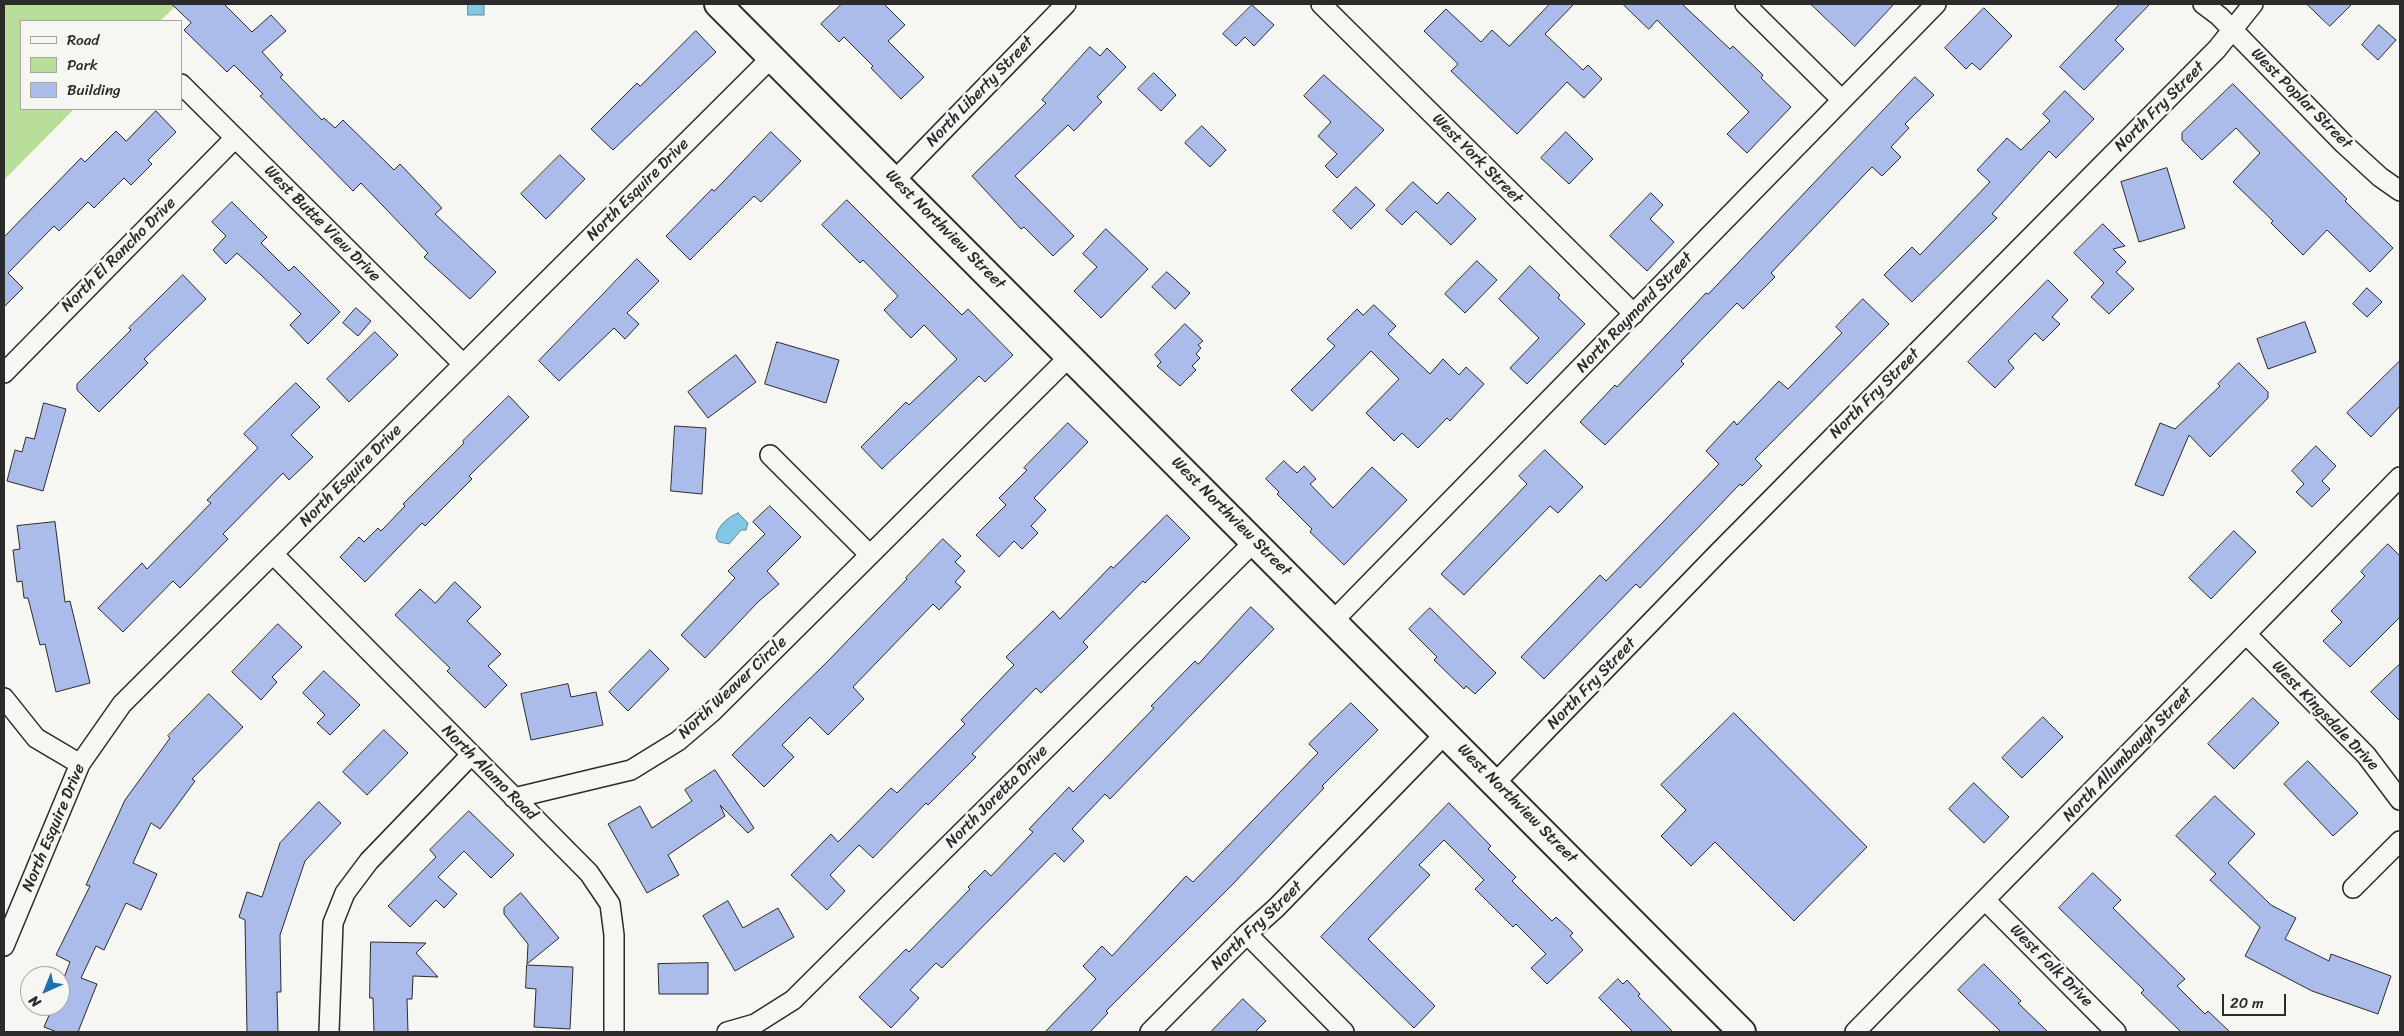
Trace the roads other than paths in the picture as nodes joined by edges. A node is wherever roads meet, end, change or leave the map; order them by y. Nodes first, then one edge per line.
1 (718, 4) edge
2 (1066, 4) edge
3 (1321, 4) edge
4 (1745, 4) edge
5 (1936, 4) edge
6 (2203, 4) edge
7 (2253, 4) edge
8 (2232, 29) junction
9 (772, 57) junction
10 (182, 85) edge
11 (1842, 100) junction
12 (235, 138) junction
13 (895, 180) junction
14 (2400, 191) edge
15 (1634, 314) junction
16 (1071, 356) junction
17 (463, 364) junction
18 (4, 373) edge
19 (770, 455) dead end
20 (2397, 488) edge
21 (1255, 541) junction
22 (272, 554) junction
23 (870, 555) junction
24 (1333, 621) junction
25 (2246, 634) junction
26 (4, 698) edge
27 (1446, 733) junction
28 (471, 755) junction
29 (80, 764) junction
30 (1495, 783) junction
31 (514, 798) junction
32 (2400, 800) edge
33 (2400, 841) edge
34 (2353, 888) dead end
35 (1985, 900) junction
36 (1247, 934) junction
37 (4, 946) edge
38 (329, 1032) edge
39 (614, 1032) edge
40 (727, 1032) edge
41 (1150, 1032) edge
42 (1344, 1032) edge
43 (1742, 1032) edge
44 (1855, 1032) edge
45 (2116, 1032) edge

1 - 9 street, West Northview Street
2 - 13 street, North Liberty Street
3 - 15 street, West York Street
4 - 11 street
5 - 11 street, North Raymond Street
6 - 8 street, West Poplar Street
7 - 8 street, North Fry Street
8 - 14 street, West Poplar Street
8 - 30 street, North Fry Street
9 - 13 street, West Northview Street
9 - 17 street, North Esquire Drive
10 - 12 street, West Butte View Drive
11 - 15 street, North Raymond Street
12 - 17 street, West Butte View Drive
12 - 18 street, North El Rancho Drive
13 - 16 street, West Northview Street
15 - 24 street, North Raymond Street
16 - 21 street, West Northview Street
16 - 23 street, North Weaver Circle
17 - 22 street, North Esquire Drive
19 - 23 street
20 - 25 street, North Allumbaugh Street
21 - 24 street, West Northview Street
21 - 40 street, North Joretta Drive
22 - 28 street, North Alamo Road
22 - 29 street, North Esquire Drive
23 - 31 street, North Weaver Circle
24 - 27 street, West Northview Street
25 - 32 street, West Kingsdale Drive
25 - 35 street, North Allumbaugh Street
26 - 29 street
27 - 30 street, West Northview Street
27 - 36 street, North Fry Street
28 - 31 street, North Alamo Road
28 - 38 street
29 - 37 street, North Esquire Drive
30 - 43 street, West Northview Street
31 - 39 street, North Alamo Road
33 - 34 street
35 - 44 street, North Allumbaugh Street
35 - 45 street, West Folk Drive
36 - 41 street, North Fry Street
36 - 42 street

